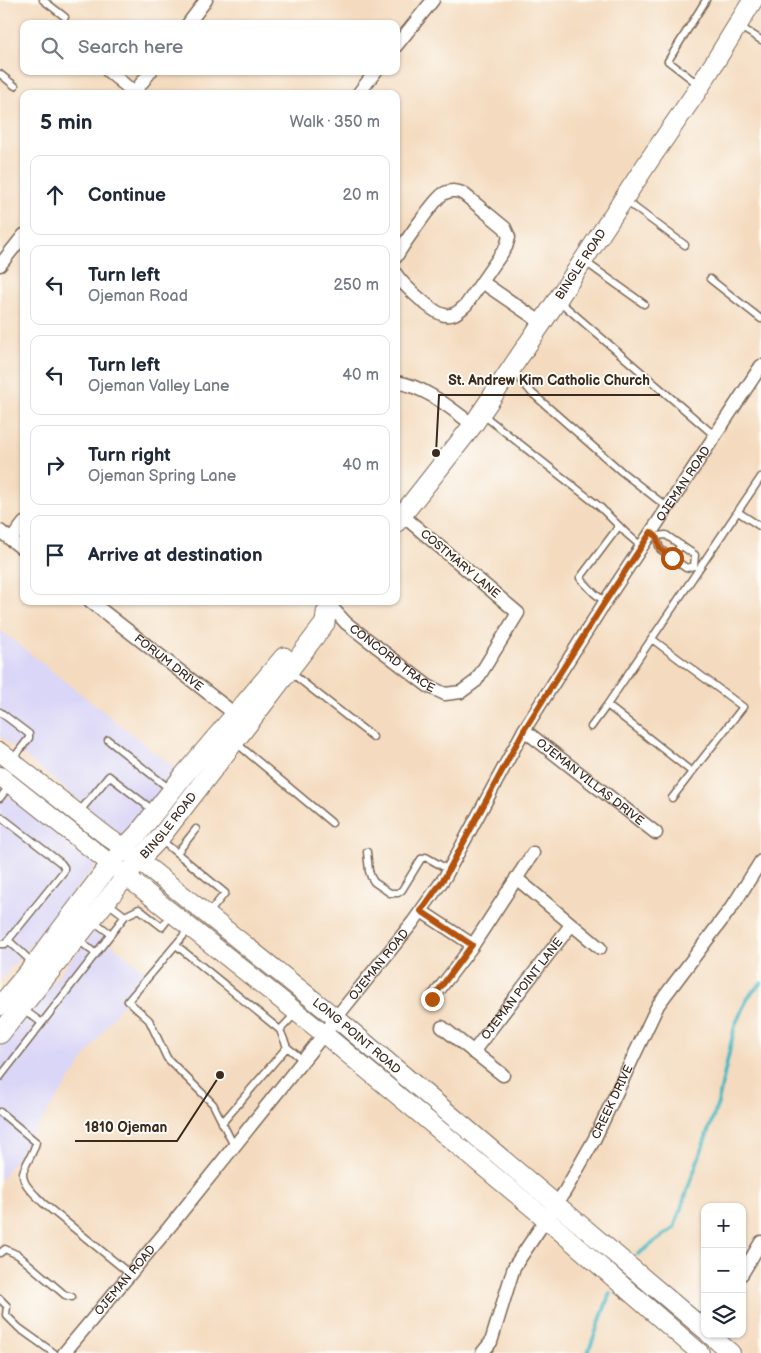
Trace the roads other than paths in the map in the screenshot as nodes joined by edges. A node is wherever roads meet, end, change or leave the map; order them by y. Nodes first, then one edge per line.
1 (43, 0) edge
2 (206, 0) edge
3 (433, 0) edge
4 (706, 0) edge
5 (750, 1) edge
6 (65, 17) dead end
7 (191, 20) edge
8 (738, 25) junction
9 (761, 40) edge
10 (400, 41) edge
11 (0, 74) edge
12 (113, 75) edge
13 (147, 75) edge
14 (373, 75) edge
15 (15, 86) dead end
16 (700, 86) junction
17 (130, 90) edge
18 (136, 90) edge
19 (361, 90) edge
20 (624, 200) junction
21 (20, 239) edge
22 (685, 245) dead end
23 (400, 251) edge
24 (584, 261) junction
25 (0, 265) edge
26 (710, 279) dead end
27 (400, 280) edge
28 (482, 282) junction
29 (558, 300) junction
30 (644, 304) dead end
31 (761, 319) edge
32 (542, 323) junction
33 (761, 366) edge
34 (512, 368) junction
35 (400, 383) edge
36 (477, 419) junction
37 (715, 436) junction
38 (761, 477) edge
39 (667, 508) junction
40 (738, 512) junction
41 (400, 518) edge
42 (400, 520) edge
43 (619, 526) junction
44 (761, 527) edge
45 (20, 529) edge
46 (0, 531) edge
47 (653, 534) junction
48 (11, 540) junction
49 (681, 545) junction
50 (641, 546) junction
51 (20, 547) edge
52 (672, 558) junction
53 (697, 568) junction
54 (605, 602) junction
55 (95, 605) edge
56 (329, 606) edge
57 (652, 639) junction
58 (289, 671) junction
59 (461, 692) joint
60 (607, 705) junction
61 (0, 712) edge
62 (242, 719) junction
63 (591, 727) dead end
64 (524, 730) junction
65 (373, 737) dead end
66 (108, 740) dead end
67 (234, 742) junction
68 (5, 756) edge
69 (692, 772) junction
70 (3, 786) edge
71 (172, 790) junction
72 (672, 798) dead end
73 (155, 812) junction
74 (78, 814) junction
75 (0, 816) edge
76 (332, 823) dead end
77 (196, 829) dead end
78 (656, 834) dead end
79 (159, 839) junction
80 (124, 848) junction
81 (367, 852) dead end
82 (177, 853) junction
83 (533, 853) dead end
84 (139, 860) junction
85 (761, 861) edge
86 (110, 865) junction
87 (448, 870) junction
88 (126, 877) junction
89 (516, 878) junction
90 (106, 901) junction
91 (421, 911) junction
92 (172, 914) junction
93 (207, 915) junction
94 (125, 916) junction
95 (92, 919) junction
96 (571, 925) junction
97 (190, 928) junction
98 (111, 934) junction
99 (76, 939) junction
100 (8, 940) junction
101 (0, 944) edge
102 (244, 944) junction
103 (176, 945) junction
104 (472, 945) junction
105 (600, 948) dead end
106 (96, 954) junction
107 (230, 960) junction
108 (34, 964) junction
109 (432, 999) dead end
110 (7, 1002) edge
111 (296, 1012) junction
112 (336, 1018) junction
113 (42, 1024) junction
114 (442, 1027) dead end
115 (280, 1030) junction
116 (0, 1034) edge
117 (324, 1034) junction
118 (287, 1047) junction
119 (472, 1052) junction
120 (304, 1060) junction
121 (503, 1076) dead end
122 (0, 1077) edge
123 (0, 1112) edge
124 (222, 1123) junction
125 (234, 1146) junction
126 (556, 1204) junction
127 (546, 1219) junction
128 (761, 1242) edge
129 (0, 1253) edge
130 (746, 1267) edge
131 (130, 1274) junction
132 (72, 1297) dead end
133 (0, 1299) edge
134 (701, 1325) edge
135 (701, 1329) edge
136 (715, 1338) edge
137 (686, 1341) junction
138 (54, 1353) edge
139 (64, 1353) edge
140 (482, 1353) edge
141 (700, 1353) edge
142 (731, 1353) edge

1 - 6 lane
2 - 7 street
3 - 10 street
4 - 16 lane
5 - 8 main road, BINGLE ROAD
8 - 9 lane
8 - 16 main road, BINGLE ROAD
11 - 15 lane
12 - 17 street
13 - 18 street
14 - 19 street
16 - 20 main road, BINGLE ROAD
20 - 22 lane
20 - 24 main road, BINGLE ROAD
21 - 25 street
23 - 28 street
24 - 29 main road, BINGLE ROAD
24 - 30 lane
26 - 31 lane
27 - 28 street
28 - 32 street
29 - 32 main road, BINGLE ROAD
29 - 37 lane
32 - 34 main road, BINGLE ROAD
33 - 37 street, OJEMAN ROAD
34 - 36 main road, BINGLE ROAD
34 - 39 lane
35 - 36 street
36 - 41 main road, BINGLE ROAD
36 - 43 lane
37 - 39 street, OJEMAN ROAD
38 - 40 lane
39 - 47 street, OJEMAN ROAD
40 - 44 lane
40 - 53 lane
42 - 59 street, COSTMARY LANE
43 - 50 lane
43 - 54 lane
45 - 48 street
46 - 48 street
47 - 49 lane
47 - 50 street, OJEMAN ROAD
47 - 52 lane
48 - 51 street
49 - 52 lane
49 - 53 lane
50 - 54 street, OJEMAN ROAD
52 - 53 lane
53 - 57 lane
54 - 64 street, OJEMAN ROAD
55 - 62 street, FORUM DRIVE
56 - 58 main road, BINGLE ROAD
56 - 59 street, CONCORD TRACE
56 - 62 main road, BINGLE ROAD
57 - 60 lane
57 - 69 lane
58 - 62 main road, BINGLE ROAD
58 - 65 lane
60 - 63 lane
60 - 69 lane
61 - 68 lane
62 - 67 main road, BINGLE ROAD
62 - 71 main road, BINGLE ROAD
64 - 78 street, OJEMAN VILLAS DRIVE
64 - 87 street, OJEMAN ROAD
66 - 71 lane
67 - 76 lane
67 - 79 main road, BINGLE ROAD
68 - 74 main road, LONG POINT ROAD
69 - 72 lane
70 - 86 main road, LONG POINT ROAD
71 - 73 main road, BINGLE ROAD
73 - 74 lane
73 - 80 main road, BINGLE ROAD
74 - 80 main road, LONG POINT ROAD
75 - 100 lane
77 - 82 lane
79 - 82 lane
79 - 84 main road, BINGLE ROAD
80 - 84 main road, LONG POINT ROAD
80 - 86 main road, BINGLE ROAD
81 - 87 lane
82 - 93 lane
83 - 89 street
84 - 88 main road, BINGLE ROAD
84 - 93 main road, LONG POINT ROAD
85 - 126 street, CREEK DRIVE
86 - 88 main road, LONG POINT ROAD
86 - 108 main road, BINGLE ROAD
87 - 91 street, OJEMAN ROAD
88 - 90 main road, BINGLE ROAD
88 - 92 main road, LONG POINT ROAD
89 - 96 street
89 - 104 street
90 - 94 lane
90 - 95 main road, BINGLE ROAD
91 - 104 street
91 - 112 street, OJEMAN ROAD
92 - 94 lane
92 - 97 main road, LONG POINT ROAD
93 - 102 main road, LONG POINT ROAD
94 - 98 lane
95 - 98 lane
95 - 99 main road, BINGLE ROAD
96 - 105 street
96 - 119 street, OJEMAN POINT LANE
97 - 103 lane
97 - 107 main road, LONG POINT ROAD
98 - 106 lane
99 - 106 lane
99 - 110 main road, BINGLE ROAD
100 - 101 lane
100 - 108 lane
102 - 107 main road
102 - 112 main road, LONG POINT ROAD
103 - 115 lane
103 - 124 lane
104 - 109 street
106 - 113 lane
107 - 111 main road, LONG POINT ROAD
108 - 110 main road, BINGLE ROAD
110 - 113 lane
110 - 116 main road, BINGLE ROAD
111 - 115 lane
111 - 117 main road, LONG POINT ROAD
112 - 117 street, OJEMAN ROAD
112 - 126 main road, LONG POINT ROAD
113 - 122 lane
114 - 119 street
115 - 118 lane
117 - 120 street, OJEMAN ROAD
117 - 127 main road, LONG POINT ROAD
118 - 120 lane
118 - 124 lane
119 - 121 street
120 - 125 street, OJEMAN ROAD
123 - 131 lane
124 - 125 lane
125 - 131 street, OJEMAN ROAD
126 - 127 street, CREEK DRIVE
126 - 134 main road, LONG POINT ROAD
127 - 137 main road, LONG POINT ROAD
127 - 140 street, CREEK DRIVE
128 - 130 street
129 - 132 lane
131 - 139 street, OJEMAN ROAD
133 - 138 lane
135 - 137 street
136 - 142 main road, LONG POINT ROAD
137 - 141 main road, LONG POINT ROAD

